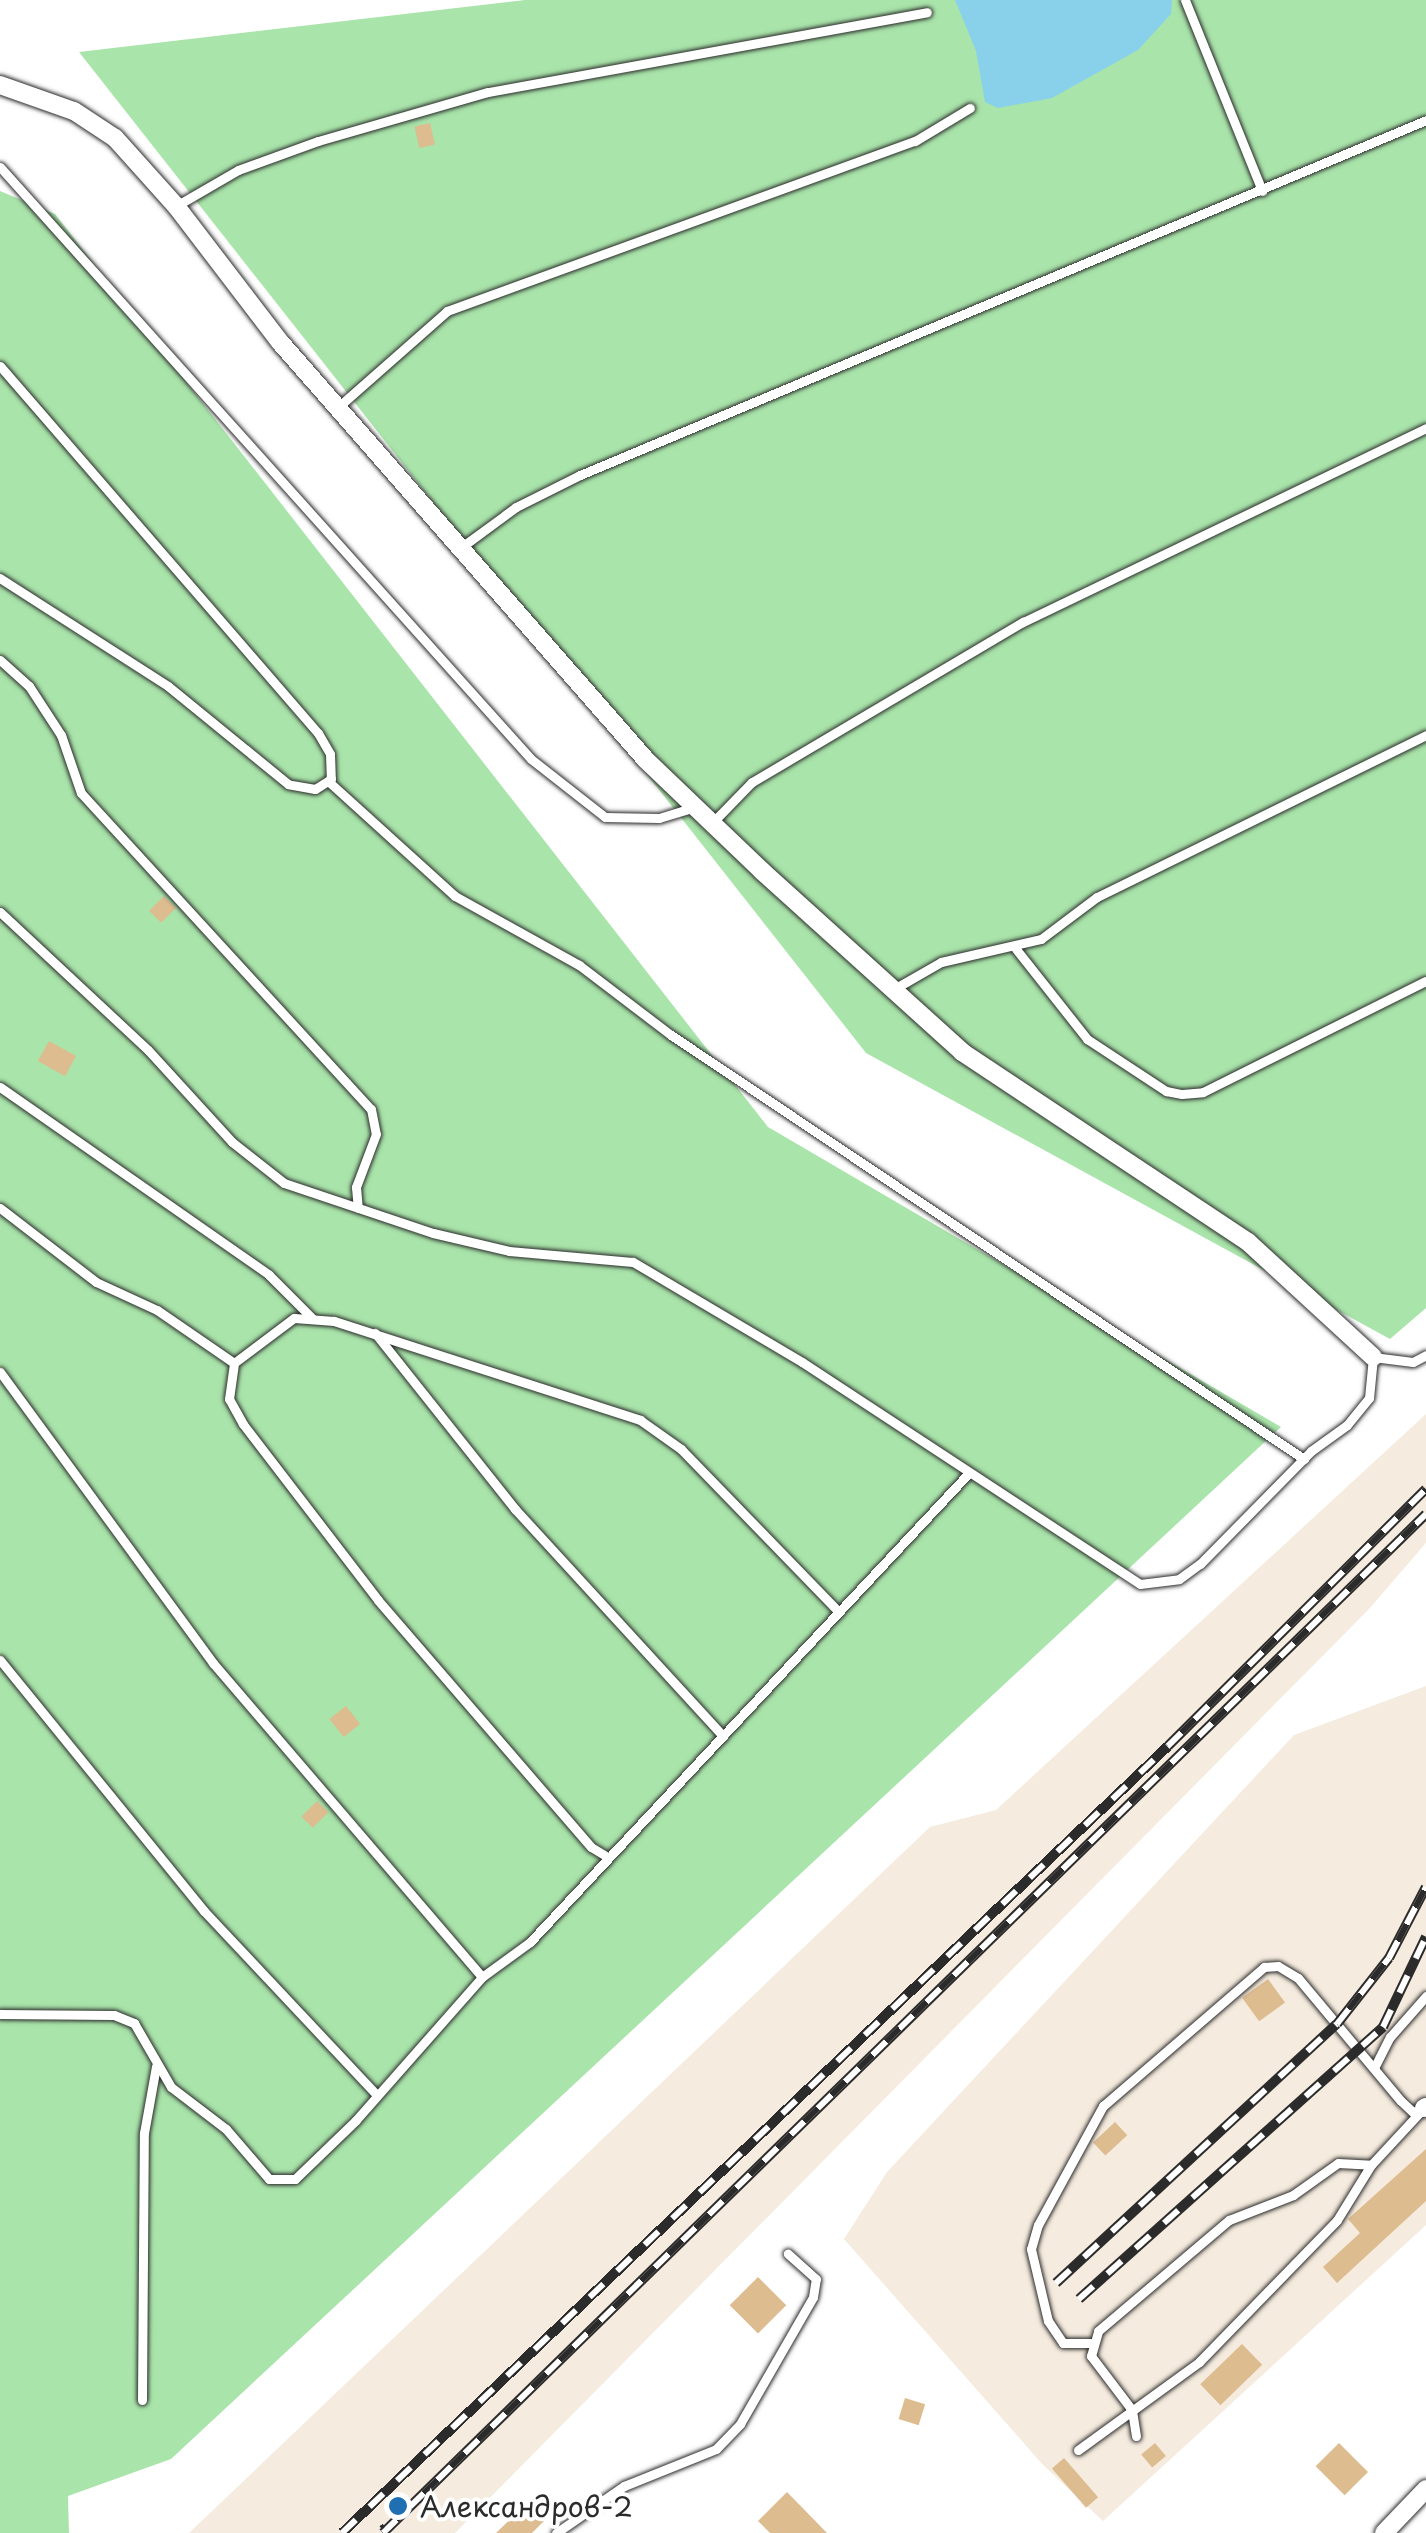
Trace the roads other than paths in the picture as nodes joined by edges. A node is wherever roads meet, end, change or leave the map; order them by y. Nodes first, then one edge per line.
1 (1185, 0) edge
2 (927, 12) dead end
3 (0, 84) edge
4 (970, 108) dead end
5 (1426, 120) edge
6 (0, 167) edge
7 (1262, 191) junction
8 (176, 206) junction
9 (0, 366) edge
10 (337, 408) junction
11 (1426, 428) edge
12 (463, 546) junction
13 (0, 578) edge
14 (0, 660) edge
15 (1426, 735) edge
16 (328, 781) junction
17 (695, 807) junction
18 (712, 823) junction
19 (0, 912) edge
20 (1016, 949) junction
21 (1426, 980) edge
22 (894, 989) junction
23 (0, 1087) edge
24 (0, 1208) edge
25 (358, 1208) junction
26 (313, 1319) junction
27 (374, 1331) junction
28 (1426, 1355) edge
29 (1373, 1358) junction
30 (234, 1363) junction
31 (0, 1372) edge
32 (1304, 1459) junction
33 (968, 1474) junction
34 (836, 1610) junction
35 (0, 1660) edge
36 (723, 1736) junction
37 (606, 1856) junction
38 (482, 1977) junction
39 (1426, 1996) edge
40 (0, 2014) edge
41 (156, 2066) junction
42 (1374, 2068) junction
43 (374, 2093) junction
44 (1425, 2108) edge
45 (1371, 2164) junction
46 (788, 2254) dead end
47 (1090, 2343) junction
48 (142, 2400) dead end
49 (1132, 2410) junction
50 (1136, 2436) dead end
51 (1078, 2450) dead end
52 (1426, 2489) edge
53 (556, 2533) edge
54 (1384, 2533) edge

1 - 7 lane
2 - 8 lane
3 - 8 street
4 - 10 lane
5 - 7 lane
6 - 17 lane
7 - 12 lane
8 - 10 street
9 - 16 lane
10 - 12 street
11 - 18 lane
12 - 17 street
13 - 16 lane
14 - 25 lane
15 - 20 lane
16 - 32 lane
17 - 18 street
18 - 22 street
19 - 25 lane
20 - 21 lane
20 - 22 lane
22 - 29 street
23 - 26 lane
24 - 30 lane
25 - 33 lane
26 - 27 lane
26 - 30 lane
27 - 34 lane
27 - 36 lane
28 - 29 lane
29 - 32 lane
30 - 37 lane
31 - 38 lane
32 - 33 lane
33 - 34 lane
34 - 36 lane
35 - 43 lane
36 - 37 lane
37 - 38 lane
38 - 43 lane
39 - 42 lane
40 - 41 lane
41 - 43 lane
41 - 48 lane
42 - 44 lane
42 - 47 lane
44 - 45 lane
45 - 47 lane
45 - 49 lane
46 - 53 lane
47 - 49 lane
49 - 50 lane
49 - 51 lane
52 - 54 street

